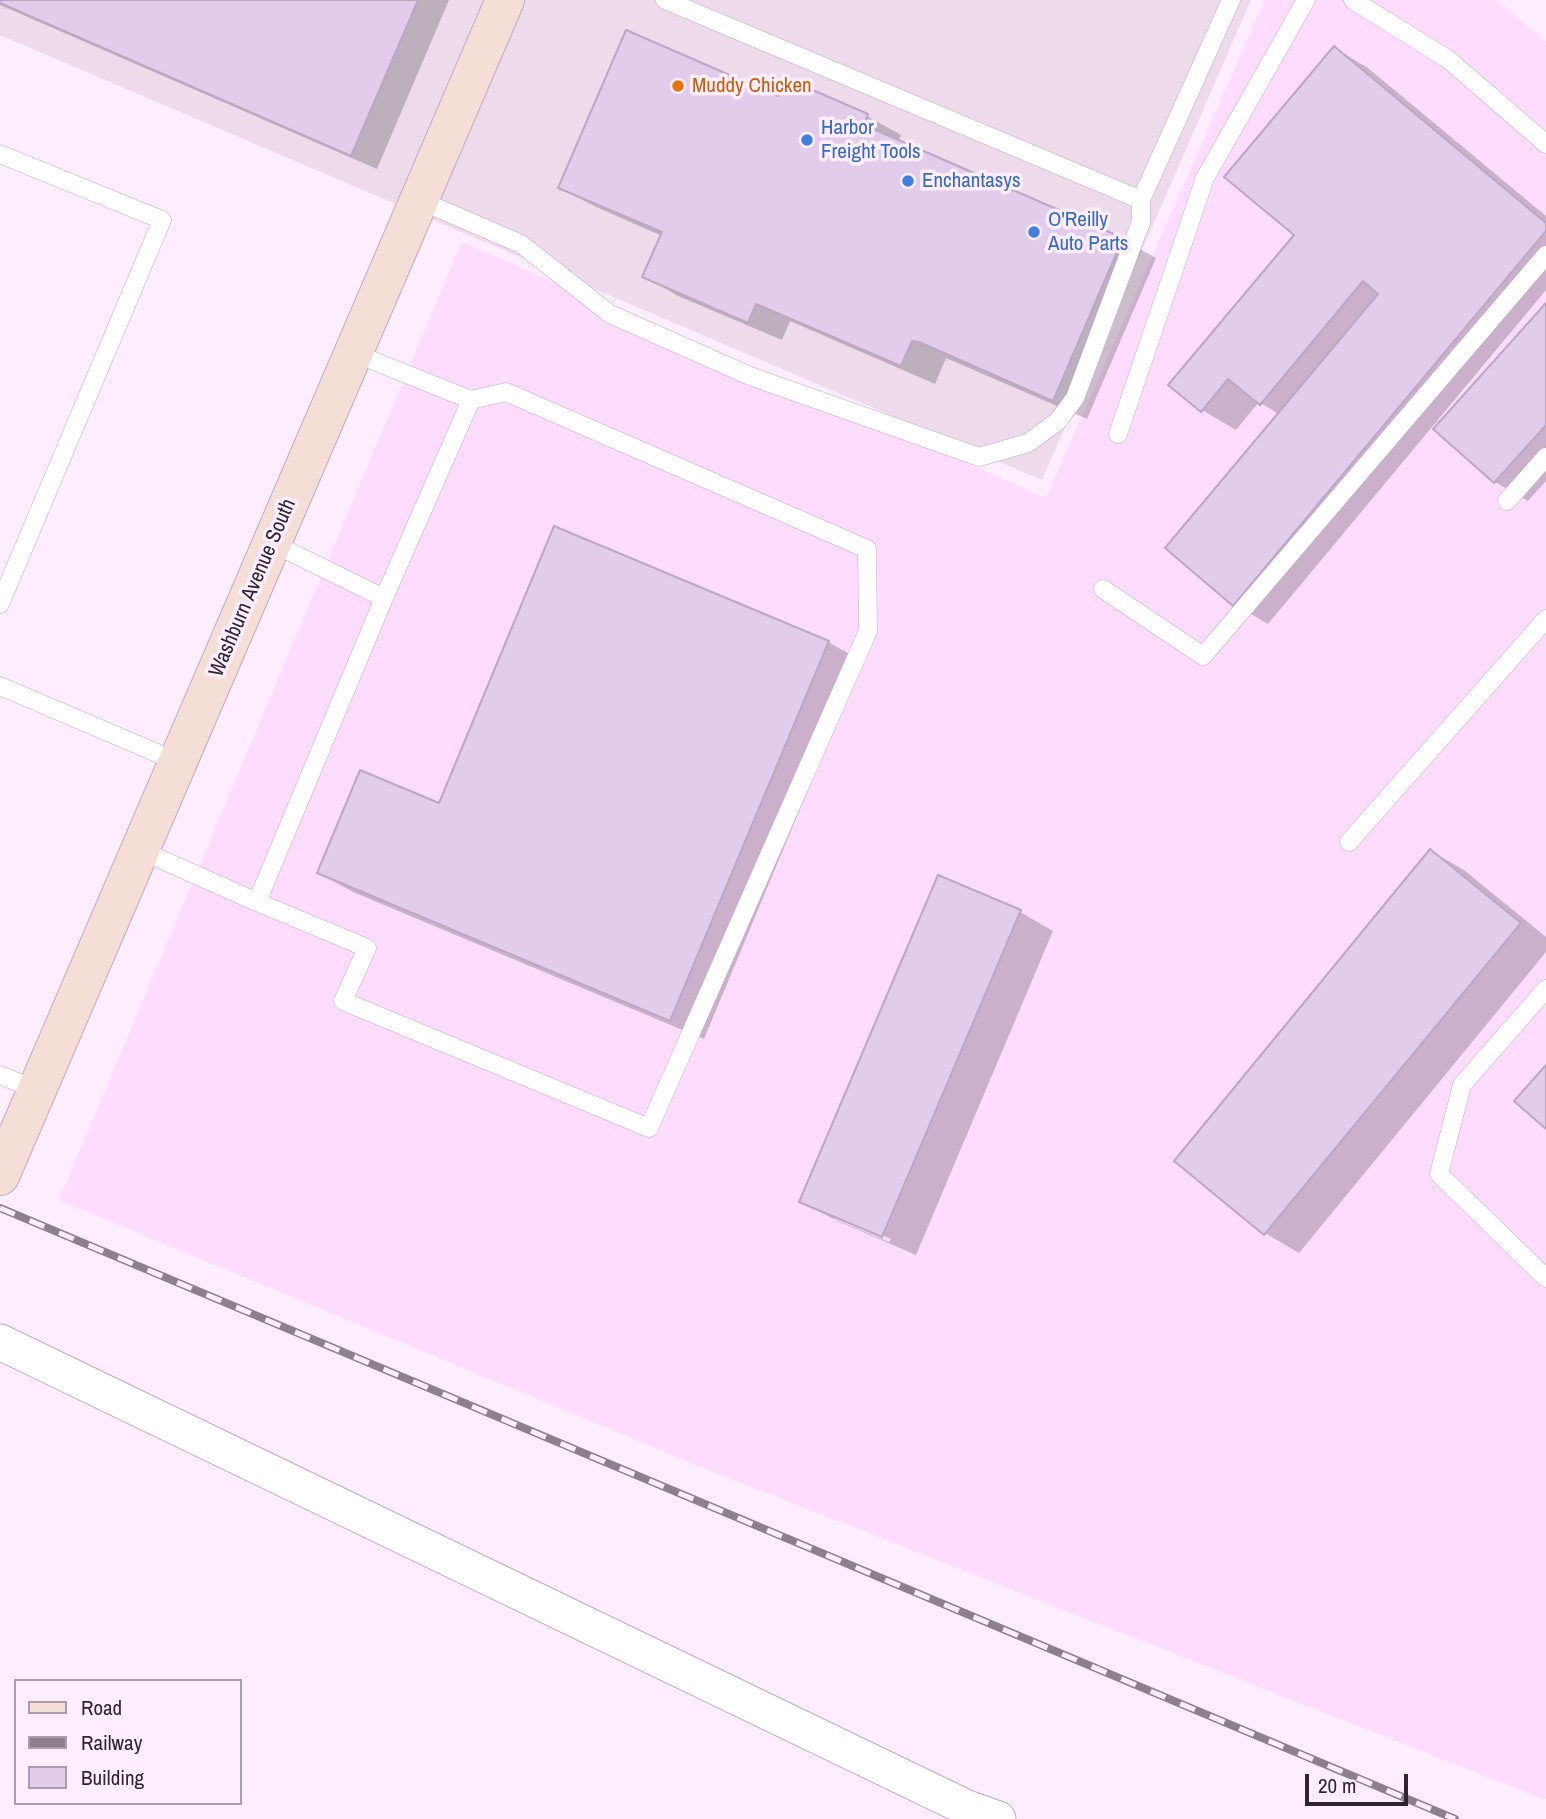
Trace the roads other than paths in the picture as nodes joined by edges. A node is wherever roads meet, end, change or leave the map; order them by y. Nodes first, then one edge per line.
1 (505, 0) edge
2 (665, 0) edge
3 (1231, 0) edge
4 (1306, 0) edge
5 (1353, 0) edge
6 (1546, 144) edge
7 (0, 154) edge
8 (419, 200) junction
9 (1140, 200) junction
10 (1546, 255) edge
11 (354, 353) junction
12 (471, 400) junction
13 (1118, 434) dead end
14 (1546, 457) edge
15 (1507, 501) dead end
16 (272, 543) junction
17 (1103, 589) dead end
18 (384, 598) junction
19 (0, 604) edge
20 (1546, 620) edge
21 (0, 686) edge
22 (178, 762) junction
23 (1349, 842) dead end
24 (140, 849) junction
25 (257, 902) junction
26 (1546, 989) edge
27 (0, 1075) edge
28 (37, 1090) junction
29 (0, 1176) edge
30 (1546, 1278) edge
31 (0, 1342) edge
32 (998, 1819) edge

1 - 8 street, Washburn Avenue South
2 - 9 lane
3 - 9 lane
4 - 13 lane
5 - 6 lane
7 - 19 lane
8 - 9 lane
8 - 11 street, Washburn Avenue South
10 - 17 lane
11 - 12 lane
11 - 16 street, Washburn Avenue South
12 - 18 lane
12 - 25 lane
14 - 15 lane
16 - 18 lane
16 - 22 street, Washburn Avenue South
18 - 25 lane
20 - 23 lane
21 - 22 lane
22 - 24 street, Washburn Avenue South
24 - 25 lane
24 - 28 street, Washburn Avenue South
26 - 30 lane
27 - 28 lane
28 - 29 street, Washburn Avenue South
31 - 32 street

